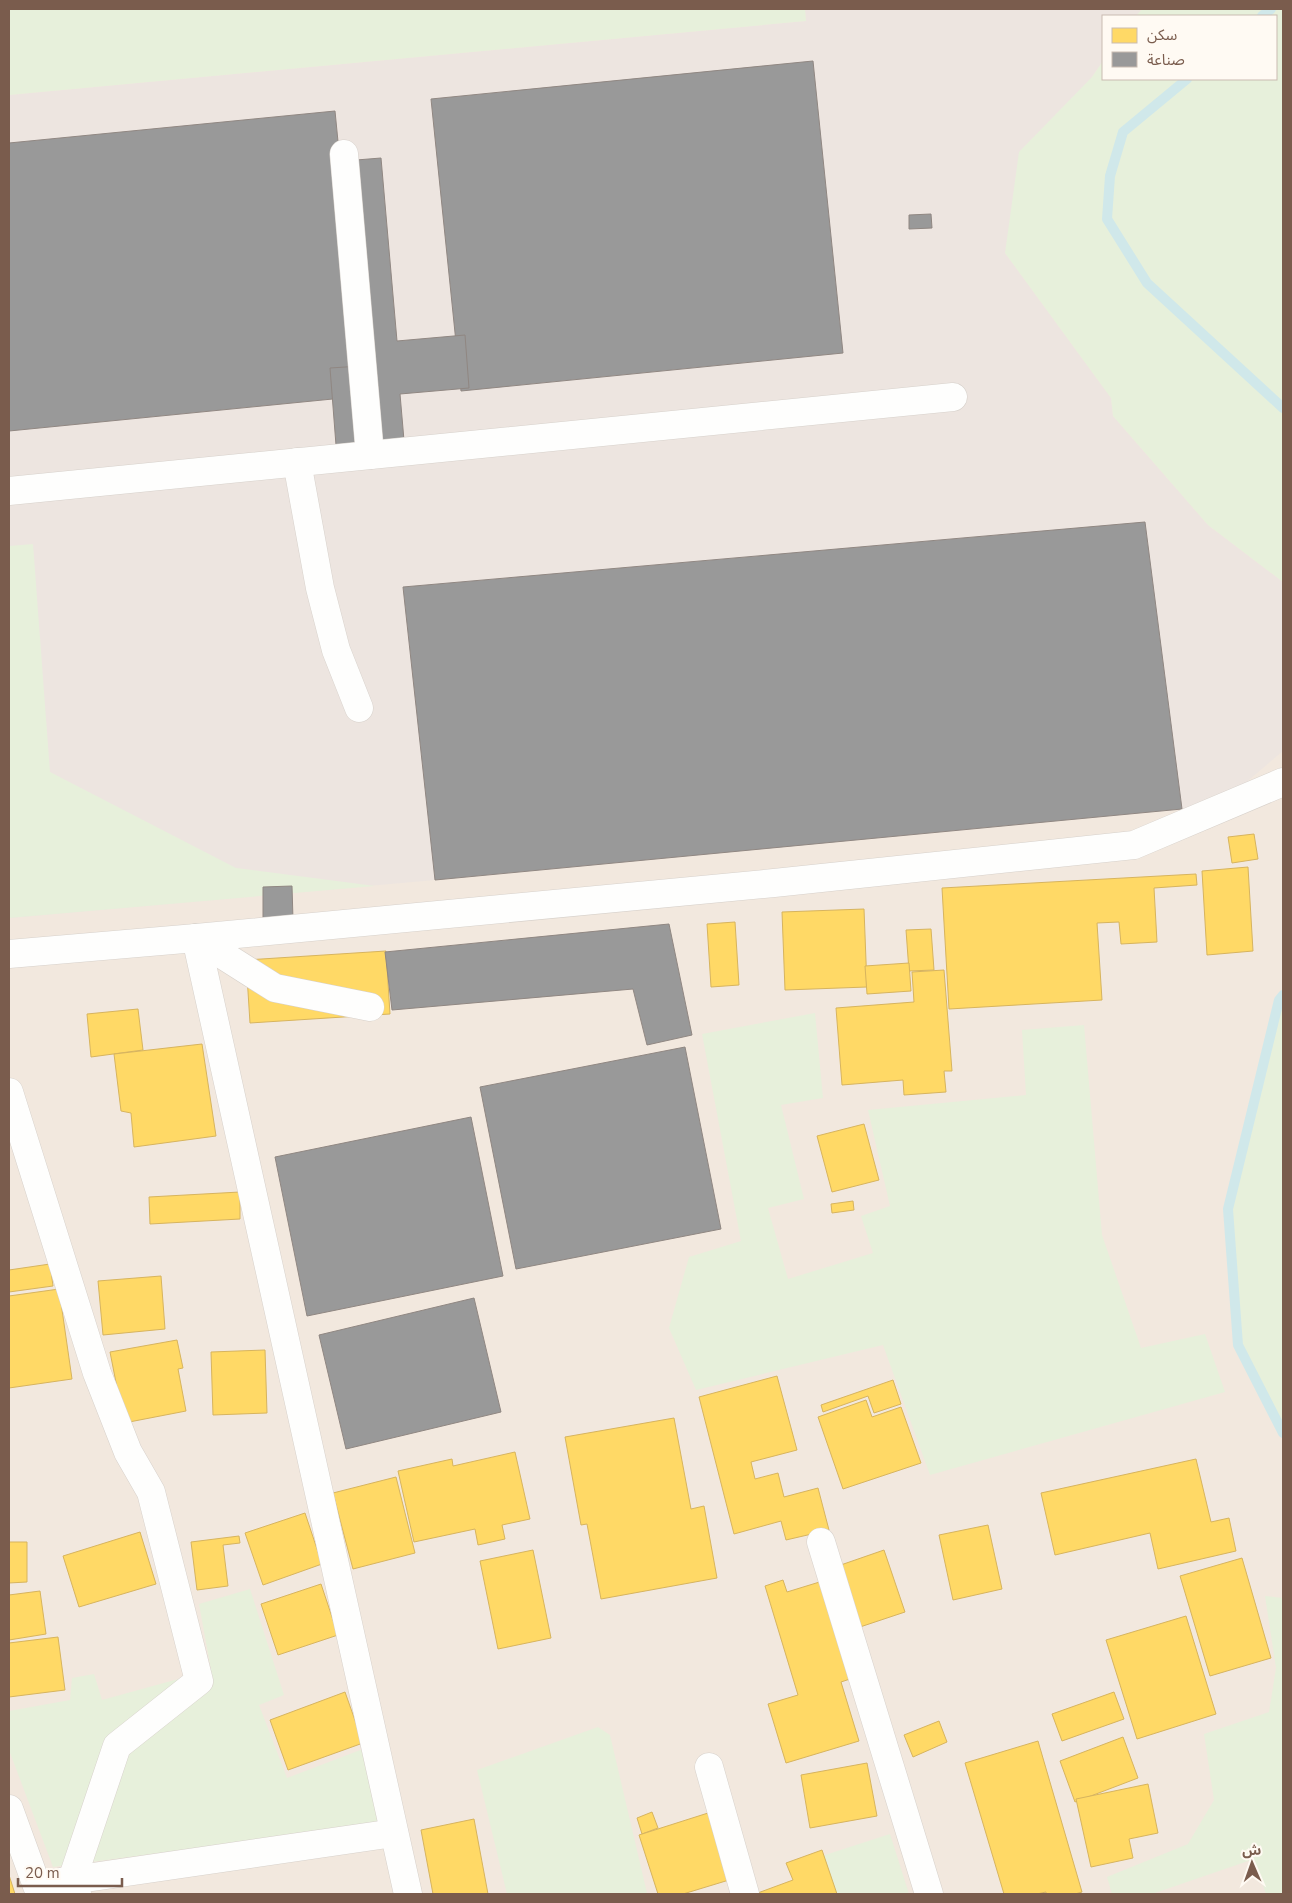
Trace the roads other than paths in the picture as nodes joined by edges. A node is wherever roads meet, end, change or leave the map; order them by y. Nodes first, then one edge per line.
1 (344, 154) dead end
2 (952, 397) dead end
3 (370, 455) junction
4 (297, 462) junction
5 (9, 491) edge
6 (359, 708) dead end
7 (1283, 782) edge
8 (196, 938) junction
9 (9, 954) edge
10 (370, 1007) dead end
11 (9, 1092) edge
12 (821, 1542) dead end
13 (709, 1767) dead end
14 (9, 1809) edge
15 (394, 1832) junction
16 (74, 1887) edge
17 (408, 1894) edge
18 (745, 1894) edge
19 (929, 1894) edge

1 - 3 street
2 - 3 street
3 - 4 street
4 - 5 street
4 - 6 street
7 - 8 street
8 - 9 street
8 - 10 street
8 - 15 street
11 - 16 street
12 - 19 street
13 - 18 street
14 - 16 street
15 - 16 street
15 - 17 street

